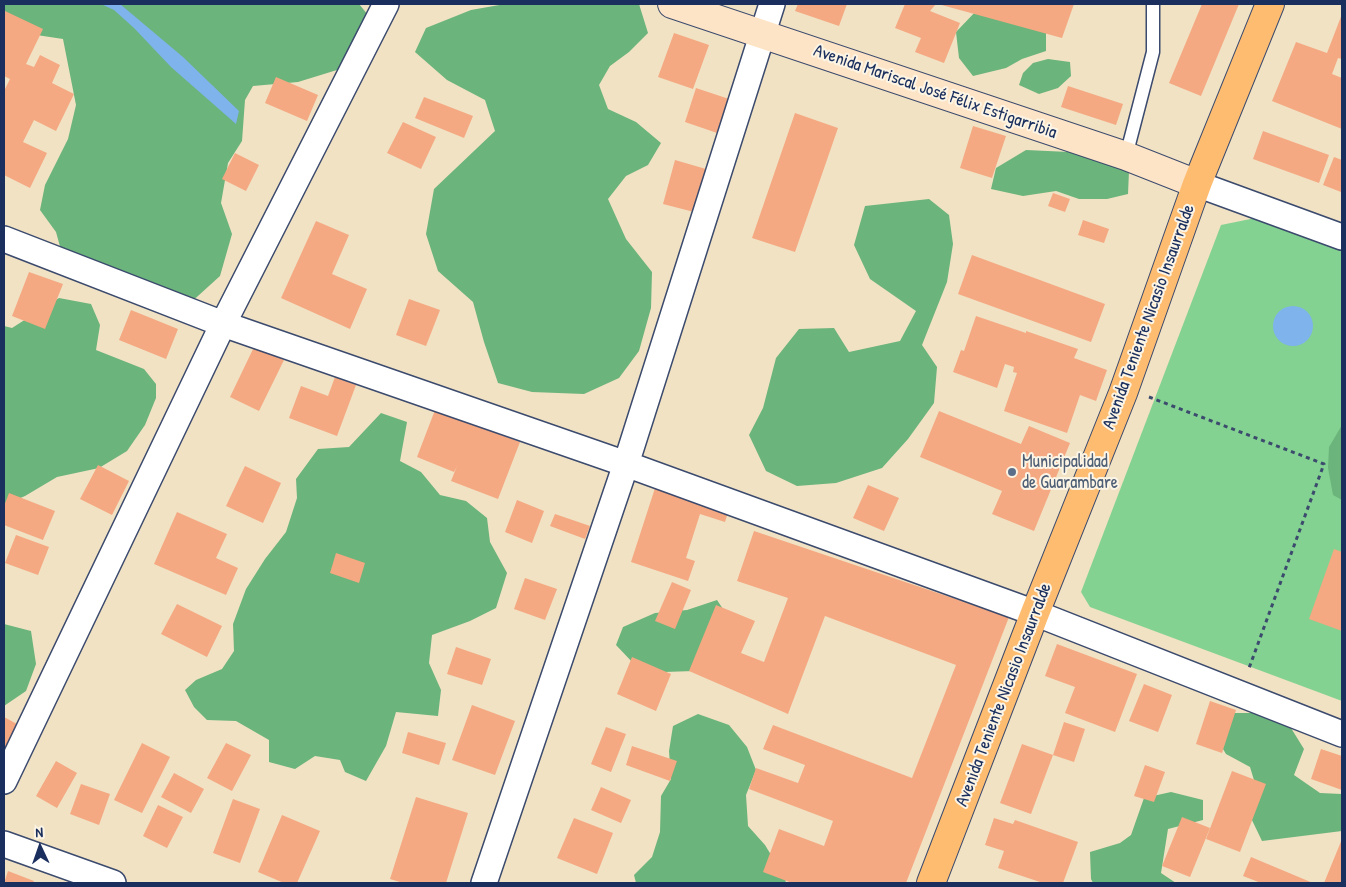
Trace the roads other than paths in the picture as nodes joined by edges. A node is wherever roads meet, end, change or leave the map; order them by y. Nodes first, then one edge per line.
1 (386, 4) edge
2 (672, 4) edge
3 (772, 4) edge
4 (1153, 4) edge
5 (1270, 4) edge
6 (762, 34) junction
7 (1126, 156) junction
8 (1197, 184) junction
9 (1342, 237) edge
10 (4, 239) edge
11 (222, 324) junction
12 (626, 464) junction
13 (1035, 613) junction
14 (1342, 734) edge
15 (4, 781) edge
16 (4, 844) edge
17 (113, 883) edge
18 (484, 883) edge
19 (931, 883) edge

1 - 11 street
2 - 6 main road, Avenida Mariscal José Félix Estigarribia
3 - 6 street
4 - 7 lane
5 - 8 main road, Avenida Teniente Nicasio Insaurralde
6 - 7 main road, Avenida Mariscal José Félix Estigarribia
6 - 12 street
7 - 8 main road, Avenida Mariscal José Félix Estigarribia
8 - 9 street
8 - 13 main road, Avenida Teniente Nicasio Insaurralde
10 - 11 street
11 - 12 street
11 - 15 street
12 - 13 street
12 - 18 street
13 - 14 street
13 - 19 main road, Avenida Teniente Nicasio Insaurralde
16 - 17 street

